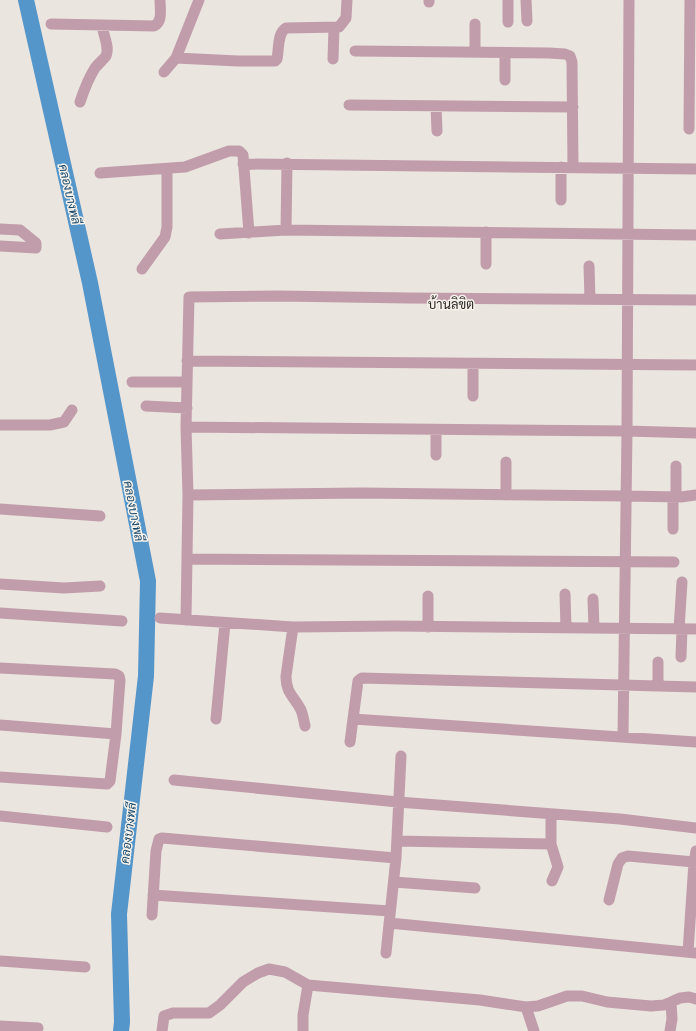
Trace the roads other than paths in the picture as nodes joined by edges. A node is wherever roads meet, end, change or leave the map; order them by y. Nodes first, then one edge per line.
1 (160, 0) edge
2 (199, 0) edge
3 (347, 0) edge
4 (508, 0) edge
5 (526, 0) edge
6 (629, 0) edge
7 (690, 0) edge
8 (526, 20) dead end
9 (508, 22) dead end
10 (51, 24) dead end
11 (475, 24) dead end
12 (102, 25) junction
13 (334, 28) junction
14 (355, 51) dead end
15 (475, 52) junction
16 (505, 53) junction
17 (176, 58) junction
18 (333, 59) dead end
19 (164, 72) dead end
20 (505, 80) dead end
21 (80, 102) dead end
22 (349, 105) dead end
23 (436, 106) junction
24 (573, 108) junction
25 (689, 130) dead end
26 (437, 131) dead end
27 (287, 163) junction
28 (243, 164) junction
29 (561, 167) junction
30 (574, 167) junction
31 (628, 168) junction
32 (167, 169) junction
33 (696, 169) edge
34 (100, 173) dead end
35 (561, 200) dead end
36 (0, 229) edge
37 (286, 230) junction
38 (486, 232) junction
39 (249, 233) junction
40 (220, 234) dead end
41 (628, 235) junction
42 (696, 236) edge
43 (0, 246) edge
44 (486, 264) dead end
45 (589, 266) dead end
46 (142, 269) dead end
47 (590, 299) junction
48 (627, 299) junction
49 (696, 300) edge
50 (187, 361) junction
51 (473, 364) junction
52 (627, 364) junction
53 (696, 365) edge
54 (132, 382) dead end
55 (187, 382) junction
56 (473, 396) dead end
57 (146, 406) dead end
58 (187, 408) junction
59 (72, 410) dead end
60 (0, 425) edge
61 (186, 427) junction
62 (436, 430) junction
63 (627, 431) junction
64 (696, 433) edge
65 (436, 455) dead end
66 (506, 462) dead end
67 (676, 466) dead end
68 (506, 494) junction
69 (188, 495) junction
70 (696, 495) edge
71 (626, 496) junction
72 (674, 497) junction
73 (0, 509) edge
74 (100, 516) dead end
75 (673, 529) dead end
76 (188, 559) junction
77 (626, 562) junction
78 (674, 562) dead end
79 (682, 582) dead end
80 (0, 584) edge
81 (100, 586) dead end
82 (565, 594) dead end
83 (428, 596) dead end
84 (593, 599) dead end
85 (0, 613) edge
86 (160, 618) dead end
87 (186, 620) junction
88 (122, 621) dead end
89 (225, 623) junction
90 (293, 627) junction
91 (428, 627) junction
92 (566, 628) junction
93 (594, 628) junction
94 (625, 629) junction
95 (680, 629) junction
96 (696, 629) edge
97 (681, 657) dead end
98 (658, 662) dead end
99 (0, 668) edge
100 (624, 685) junction
101 (658, 686) junction
102 (696, 687) edge
103 (216, 719) dead end
104 (353, 719) junction
105 (0, 725) edge
106 (305, 726) dead end
107 (116, 734) junction
108 (624, 736) junction
109 (350, 742) dead end
110 (696, 742) edge
111 (401, 756) dead end
112 (0, 777) edge
113 (174, 780) dead end
114 (398, 802) junction
115 (551, 814) junction
116 (0, 816) edge
117 (107, 827) dead end
118 (696, 828) edge
119 (397, 841) junction
120 (551, 844) junction
121 (695, 856) edge
122 (396, 858) junction
123 (552, 881) dead end
124 (394, 882) junction
125 (475, 888) dead end
126 (694, 892) edge
127 (153, 895) junction
128 (609, 900) dead end
129 (390, 911) junction
130 (152, 915) dead end
131 (389, 923) junction
132 (692, 952) edge
133 (386, 953) dead end
134 (0, 961) edge
135 (85, 967) dead end
136 (308, 985) junction
137 (696, 999) edge
138 (671, 1002) junction
139 (526, 1007) junction
140 (0, 1026) edge
141 (38, 1028) dead end
142 (162, 1031) edge
143 (303, 1031) edge
144 (534, 1031) edge
145 (670, 1031) edge

1 - 12 street
2 - 17 street
3 - 13 street
4 - 9 street
5 - 8 street
6 - 31 street
7 - 25 street
10 - 12 street
11 - 15 street
12 - 21 street
13 - 17 street
13 - 18 street
14 - 15 street
15 - 16 street
16 - 20 street
16 - 24 street
17 - 19 street
22 - 23 street
23 - 24 street
23 - 26 street
24 - 30 street
27 - 28 street
27 - 29 street
27 - 37 street
28 - 32 street
28 - 39 street
29 - 30 street
29 - 35 street
30 - 31 street
31 - 33 street
31 - 41 street
32 - 34 street
32 - 46 street
36 - 43 street
37 - 38 street
37 - 39 street
38 - 41 street
38 - 44 street
39 - 40 street
41 - 42 street
41 - 48 street
45 - 47 street
47 - 48 street
47 - 50 street
48 - 49 street
48 - 52 street
50 - 51 street
50 - 55 street
51 - 52 street
51 - 56 street
52 - 53 street
52 - 63 street
54 - 55 street
55 - 58 street
57 - 58 street
58 - 61 street
59 - 60 street
61 - 62 street
61 - 69 street
62 - 63 street
62 - 65 street
63 - 64 street
63 - 71 street
66 - 68 street
67 - 72 street
68 - 69 street
68 - 71 street
69 - 76 street
70 - 72 street
71 - 72 street
71 - 77 street
72 - 75 street
73 - 74 street
76 - 77 street
76 - 87 street
77 - 78 street
77 - 94 street
79 - 95 street
80 - 81 street
82 - 92 street
83 - 91 street
84 - 93 street
85 - 88 street
86 - 87 street
87 - 89 street
89 - 90 street
89 - 103 street
90 - 91 street
90 - 106 street
91 - 92 street
92 - 93 street
93 - 94 street
94 - 95 street
94 - 100 street
95 - 96 street
95 - 97 street
98 - 101 street
99 - 107 street
100 - 101 street
100 - 104 street
100 - 108 street
101 - 102 street
104 - 108 street
104 - 109 street
105 - 107 street
107 - 112 street
108 - 110 street
111 - 114 street
113 - 114 street
114 - 115 street
114 - 119 street
115 - 118 street
115 - 120 street
116 - 117 street
119 - 120 street
119 - 122 street
120 - 123 street
121 - 126 street
121 - 128 street
122 - 124 street
122 - 127 street
124 - 125 street
124 - 129 street
126 - 132 street
127 - 129 street
127 - 130 street
129 - 131 street
131 - 132 street
131 - 133 street
134 - 135 street
136 - 139 street
136 - 142 street
136 - 143 street
137 - 138 street
138 - 139 street
138 - 145 street
139 - 144 street
140 - 141 street

